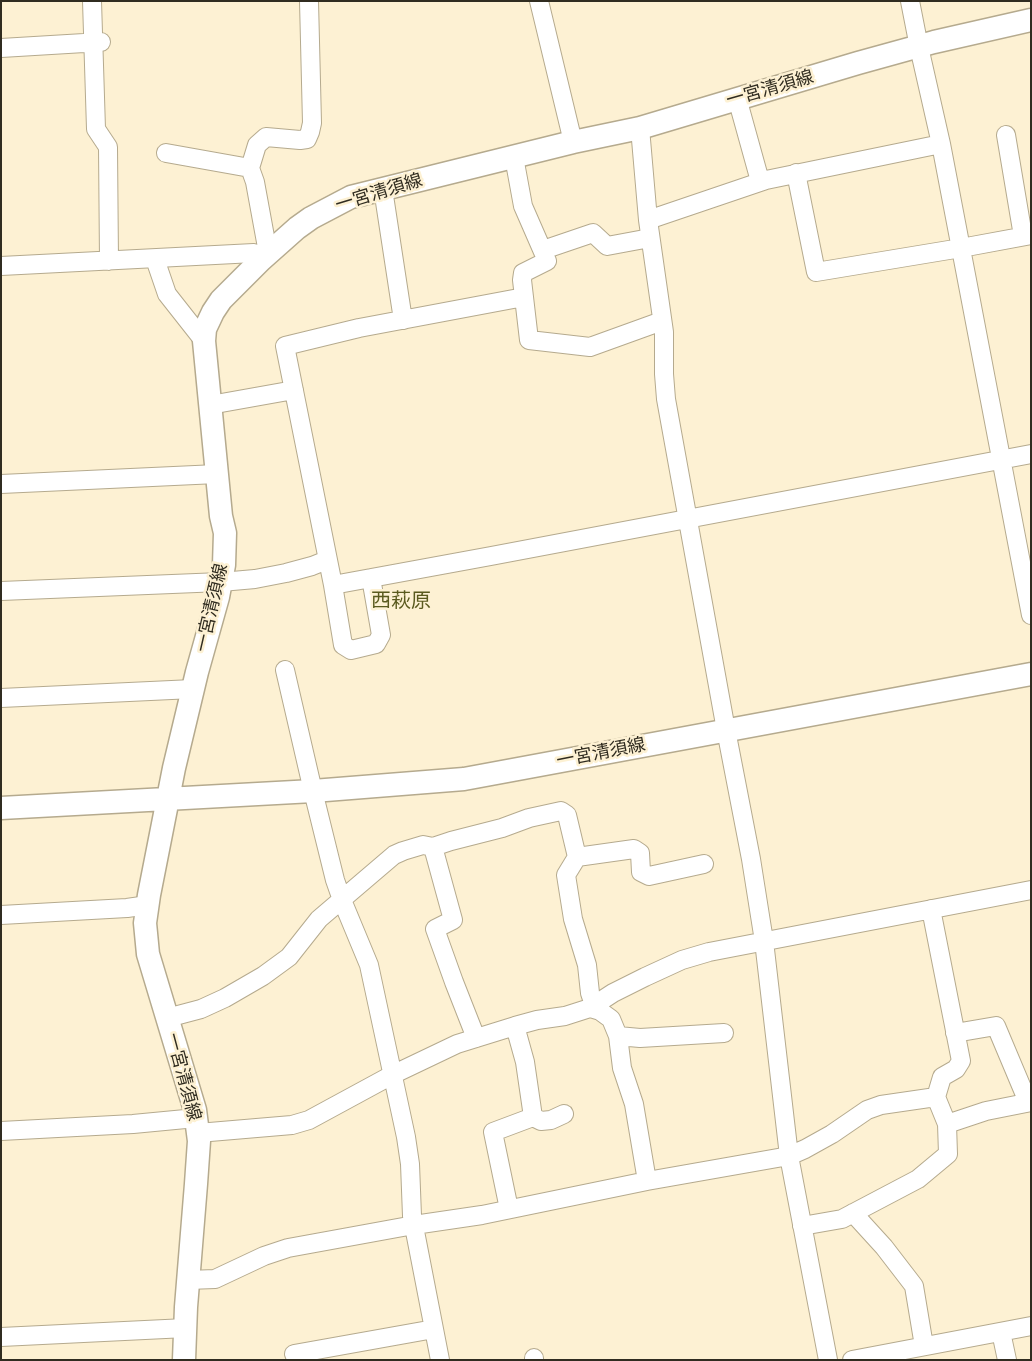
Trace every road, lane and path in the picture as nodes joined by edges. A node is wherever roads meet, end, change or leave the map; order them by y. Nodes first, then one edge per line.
1 (92, 1) edge
2 (99, 1) edge
3 (309, 1) edge
4 (539, 1) edge
5 (910, 1) edge
6 (1031, 20) edge
7 (97, 42) junction
8 (918, 46) junction
9 (1, 48) edge
10 (737, 98) junction
11 (640, 128) junction
12 (1006, 135) dead end
13 (573, 142) junction
14 (941, 144) junction
15 (166, 153) dead end
16 (514, 157) junction
17 (250, 168) junction
18 (796, 174) junction
19 (760, 181) junction
20 (383, 189) junction
21 (648, 220) junction
22 (1027, 235) edge
23 (650, 238) junction
24 (961, 248) junction
25 (543, 250) junction
26 (265, 257) junction
27 (154, 259) junction
28 (109, 261) junction
29 (1, 266) edge
30 (524, 297) junction
31 (403, 320) junction
32 (662, 321) junction
33 (204, 342) junction
34 (294, 390) junction
35 (210, 405) junction
36 (1031, 454) edge
37 (1002, 460) junction
38 (217, 474) junction
39 (1, 484) edge
40 (687, 518) junction
41 (328, 560) junction
42 (371, 578) junction
43 (221, 582) junction
44 (333, 585) junction
45 (1, 591) edge
46 (1031, 615) edge
47 (285, 670) dead end
48 (1031, 674) edge
49 (192, 689) junction
50 (1, 698) edge
51 (726, 730) junction
52 (313, 790) junction
53 (168, 798) junction
54 (1, 808) edge
55 (433, 847) junction
56 (577, 857) junction
57 (704, 864) dead end
58 (1031, 890) edge
59 (342, 900) junction
60 (148, 905) junction
61 (931, 909) junction
62 (1, 915) edge
63 (764, 941) junction
64 (592, 1007) junction
65 (167, 1018) junction
66 (516, 1026) junction
67 (955, 1033) junction
68 (724, 1034) dead end
69 (618, 1036) junction
70 (476, 1038) junction
71 (392, 1076) junction
72 (936, 1097) junction
73 (1029, 1102) edge
74 (564, 1114) dead end
75 (533, 1117) junction
76 (947, 1124) junction
77 (197, 1126) junction
78 (1, 1131) edge
79 (788, 1156) junction
80 (648, 1182) junction
81 (509, 1210) junction
82 (853, 1213) junction
83 (414, 1225) junction
84 (802, 1226) junction
85 (188, 1280) junction
86 (1031, 1326) edge
87 (186, 1328) junction
88 (434, 1329) junction
89 (1001, 1332) junction
90 (1, 1336) edge
91 (924, 1346) junction
92 (294, 1354) dead end
93 (184, 1360) edge
94 (440, 1360) edge
95 (828, 1360) edge
96 (852, 1360) edge
97 (1007, 1360) edge

1 - 7 street
2 - 7 street
3 - 17 street
4 - 13 street
5 - 8 street
6 - 8 main road, 一宮清須線
7 - 9 street
7 - 28 street
8 - 10 main road, 一宮清須線
8 - 14 street
10 - 11 main road, 一宮清須線
10 - 19 street
11 - 13 main road, 一宮清須線
11 - 21 street
12 - 22 street
13 - 16 main road, 一宮清須線
14 - 18 street
14 - 24 street
15 - 17 street
16 - 20 main road, 一宮清須線
16 - 25 street
17 - 26 street
18 - 19 street
18 - 24 street
19 - 21 street
20 - 26 main road, 一宮清須線
20 - 31 street
21 - 23 street
22 - 24 street
23 - 25 street
23 - 32 street
24 - 37 street
25 - 30 street
26 - 27 street
26 - 33 main road, 一宮清須線
27 - 28 street
27 - 33 street
28 - 29 street
30 - 31 street
30 - 32 street
31 - 34 street
32 - 40 street
33 - 35 main road, 一宮清須線
34 - 35 street
34 - 41 street
35 - 38 main road, 一宮清須線
36 - 37 street
37 - 40 street
37 - 46 street
38 - 39 street
38 - 43 main road, 一宮清須線
40 - 42 street
40 - 51 street
41 - 43 street
41 - 44 street
42 - 44 street
42 - 44 street
43 - 45 street
43 - 49 main road, 一宮清須線
47 - 52 street
48 - 51 main road, 一宮清須線
49 - 50 street
49 - 53 main road, 一宮清須線
51 - 52 main road, 一宮清須線
51 - 63 street
52 - 53 main road, 一宮清須線
52 - 59 street
53 - 54 main road
53 - 60 main road, 一宮清須線
55 - 56 street
55 - 59 street
55 - 70 street
56 - 57 street
56 - 64 street
58 - 61 street
59 - 65 street
59 - 71 street
60 - 62 street
60 - 65 main road, 一宮清須線
61 - 63 street
61 - 67 street
63 - 64 street
63 - 79 street
64 - 66 street
64 - 69 street
65 - 77 main road, 一宮清須線
66 - 70 street
66 - 75 street
67 - 72 street
67 - 73 street
68 - 69 street
69 - 80 street
70 - 71 street
71 - 77 street
71 - 83 street
72 - 76 street
72 - 79 street
73 - 76 street
74 - 75 street
75 - 81 street
76 - 82 street
77 - 78 street
77 - 85 main road, 一宮清須線
79 - 80 street
79 - 84 street
80 - 81 street
81 - 83 street
82 - 84 street
82 - 91 street
83 - 85 street
83 - 88 street
84 - 95 street
85 - 87 main road, 一宮清須線
86 - 89 street
87 - 90 street
87 - 93 main road, 一宮清須線
88 - 92 street
88 - 94 street
89 - 91 street
89 - 97 street
91 - 96 street

